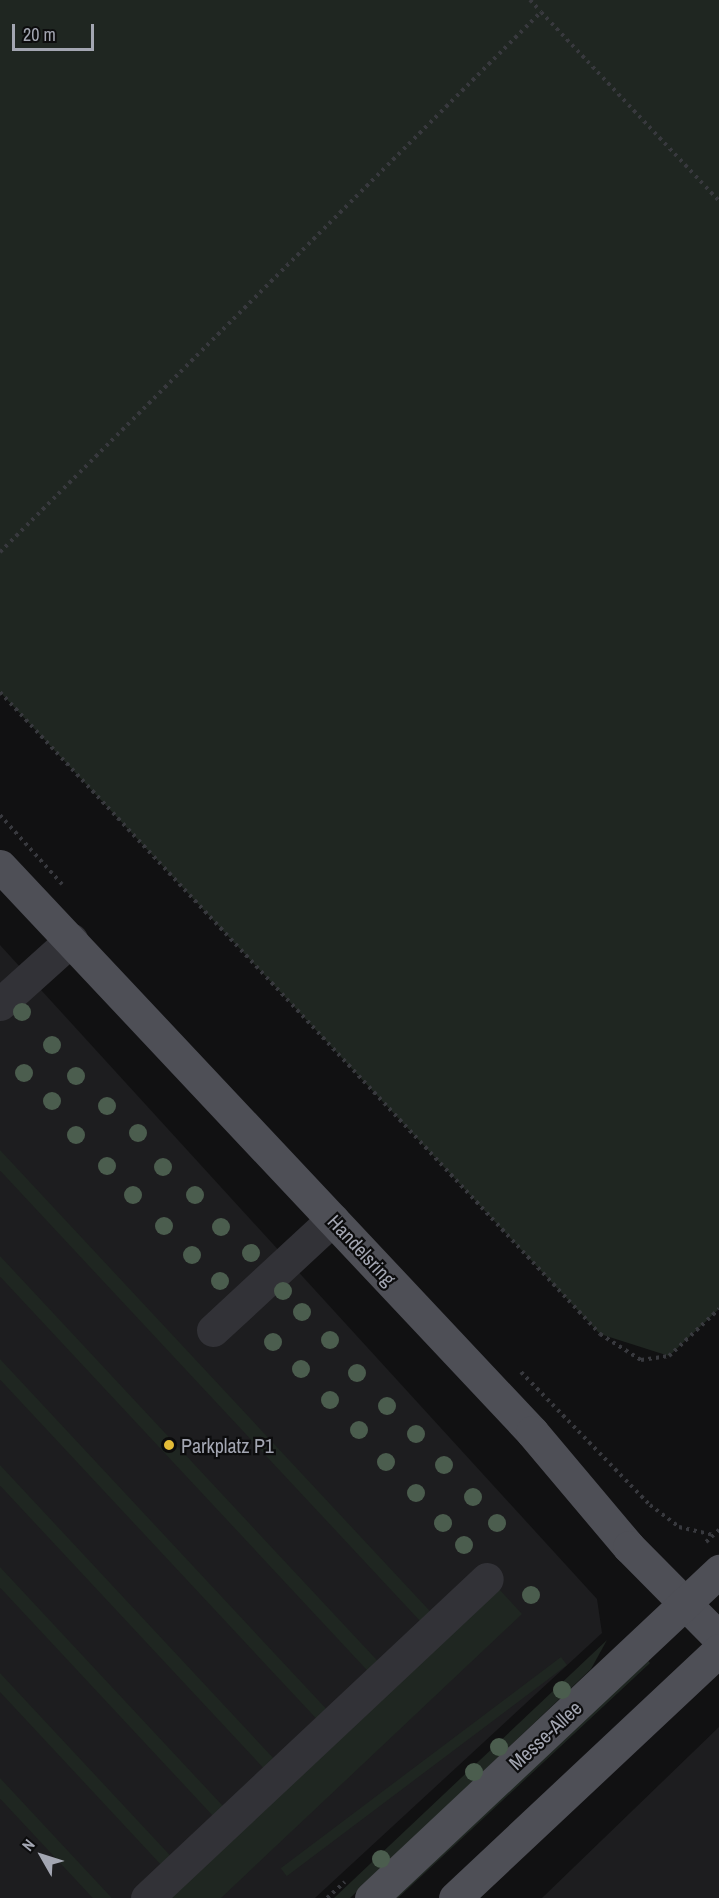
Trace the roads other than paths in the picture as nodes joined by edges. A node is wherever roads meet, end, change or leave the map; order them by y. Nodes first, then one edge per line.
1 (0, 866) edge
2 (71, 940) junction
3 (0, 1004) edge
4 (333, 1220) junction
5 (213, 1330) dead end
6 (719, 1571) edge
7 (486, 1580) dead end
8 (684, 1604) junction
9 (719, 1638) edge
10 (719, 1650) edge
11 (147, 1898) edge
12 (371, 1898) edge
13 (455, 1898) edge

1 - 2 main road, Handelsring
2 - 3 lane
2 - 4 main road, Handelsring
4 - 5 lane
4 - 8 main road, Handelsring
6 - 8 main road, Messe-Allee
7 - 11 lane
8 - 9 main road, Handelsring
8 - 12 main road, Messe-Allee
10 - 13 main road

